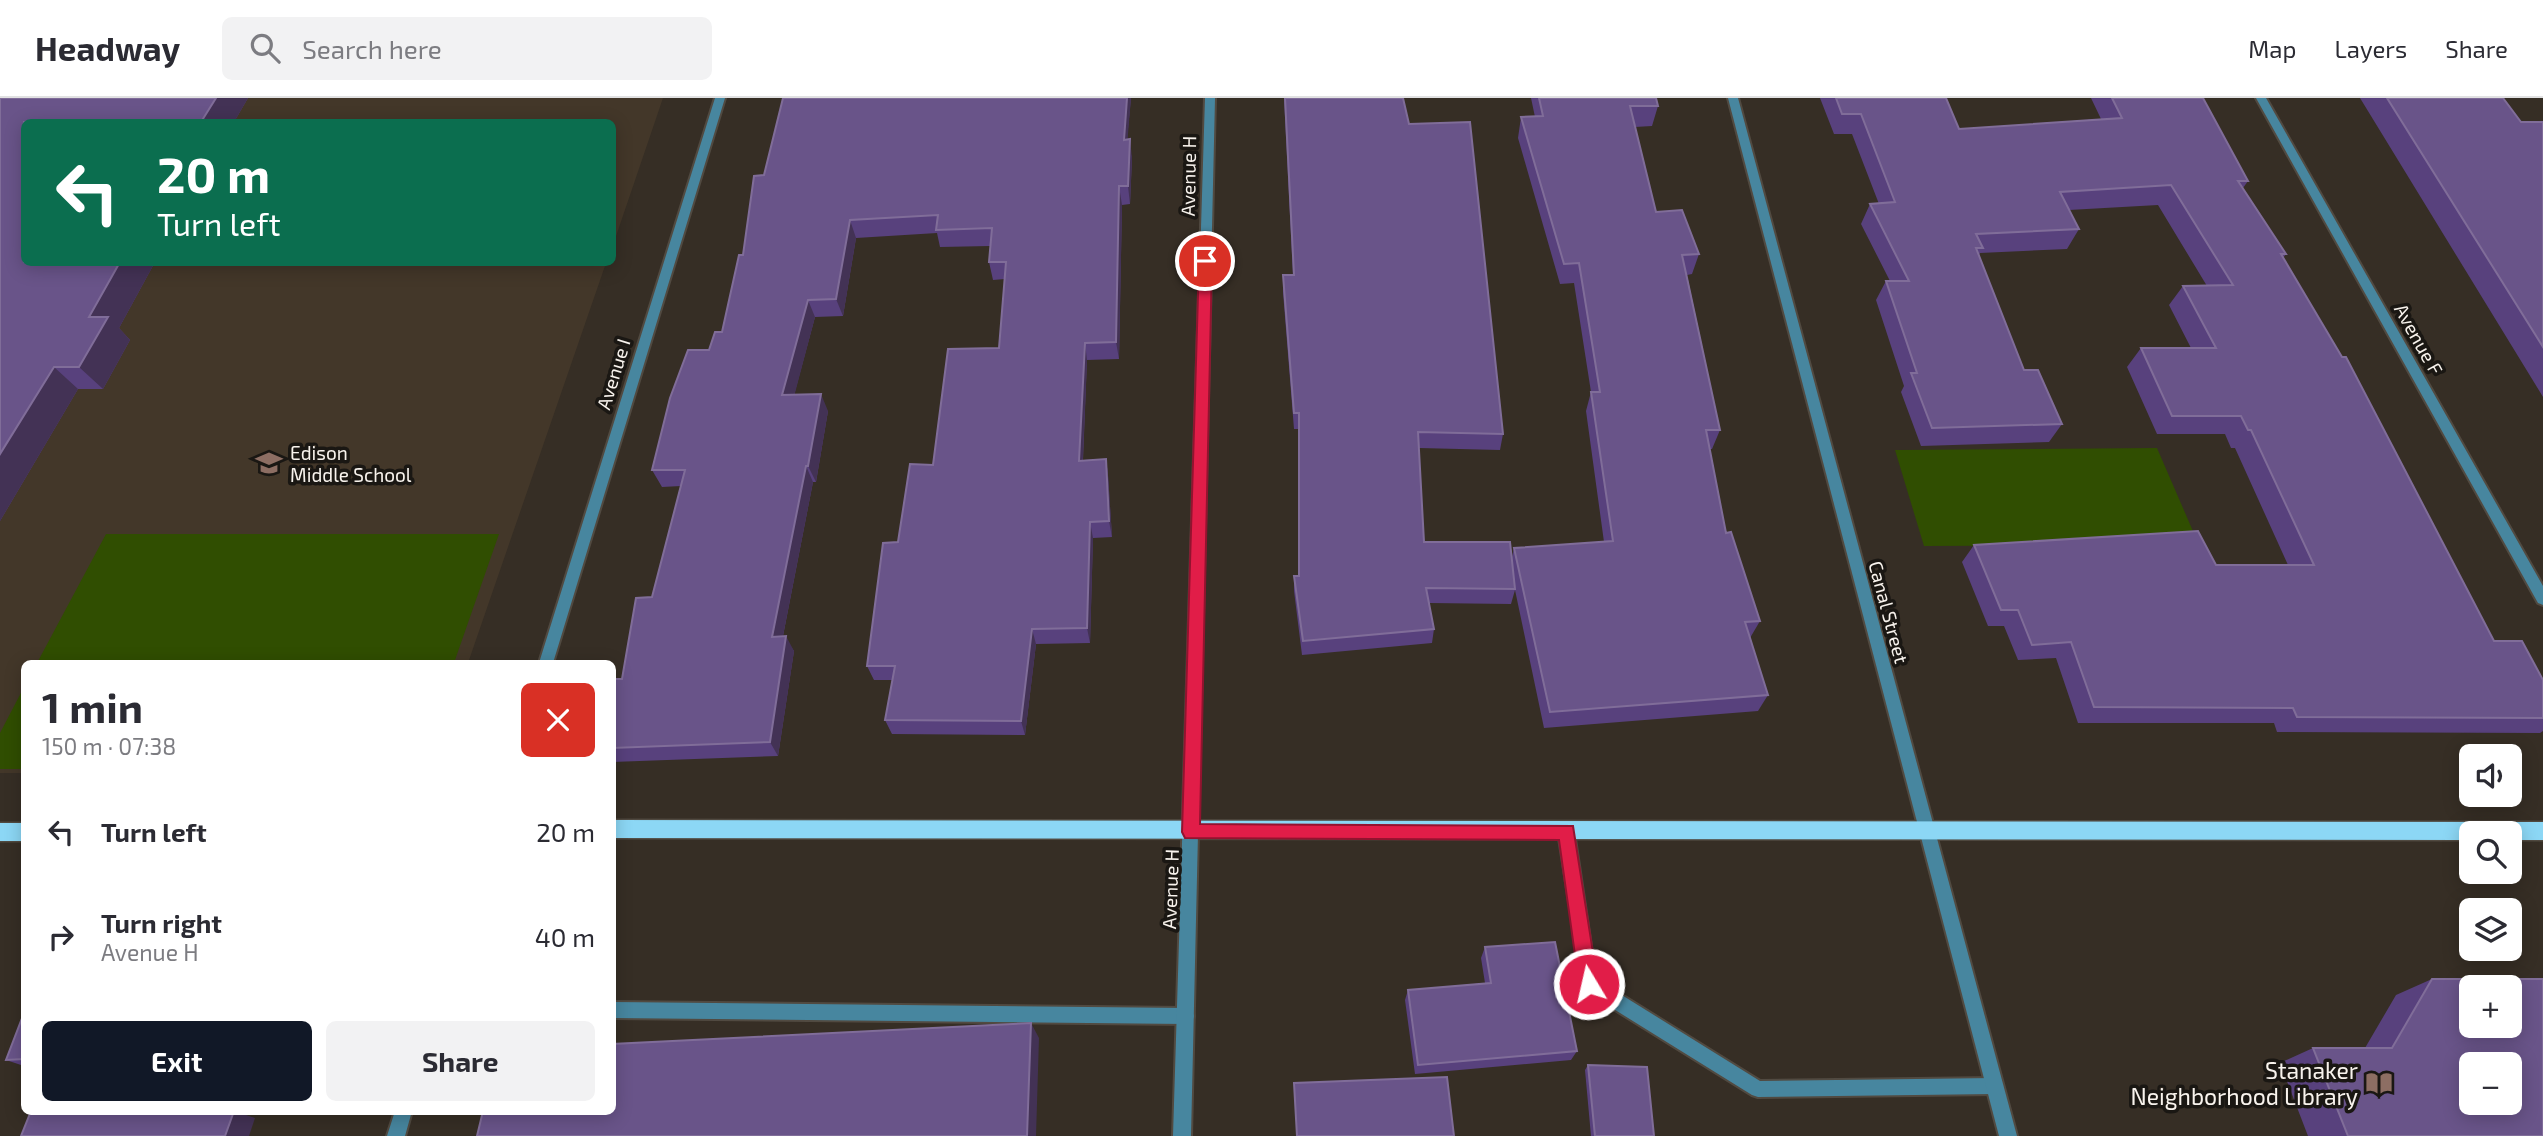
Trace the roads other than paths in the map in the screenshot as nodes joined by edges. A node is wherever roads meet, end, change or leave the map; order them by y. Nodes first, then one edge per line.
1 (720, 98) edge
2 (1210, 98) edge
3 (1733, 98) edge
4 (2261, 98) edge
5 (2543, 599) edge
6 (547, 660) edge
7 (616, 829) edge
8 (2543, 831) edge
9 (0, 832) edge
10 (21, 832) edge
11 (1191, 832) junction
12 (1566, 832) junction
13 (1927, 832) junction
14 (616, 1010) edge
15 (1186, 1016) junction
16 (1994, 1086) junction
17 (403, 1115) edge
18 (396, 1136) edge
19 (1182, 1136) edge
20 (2008, 1136) edge

1 - 6 street, Avenue I
2 - 11 street, Avenue H
3 - 13 street, Canal Street
4 - 5 street, Avenue F
7 - 11 main road
8 - 13 main road
9 - 10 main road
11 - 12 main road
11 - 15 street, Avenue H
12 - 13 main road
12 - 16 street
13 - 16 street, Canal Street
14 - 15 street
15 - 19 street, Avenue H
16 - 20 street, Canal Street
17 - 18 street

